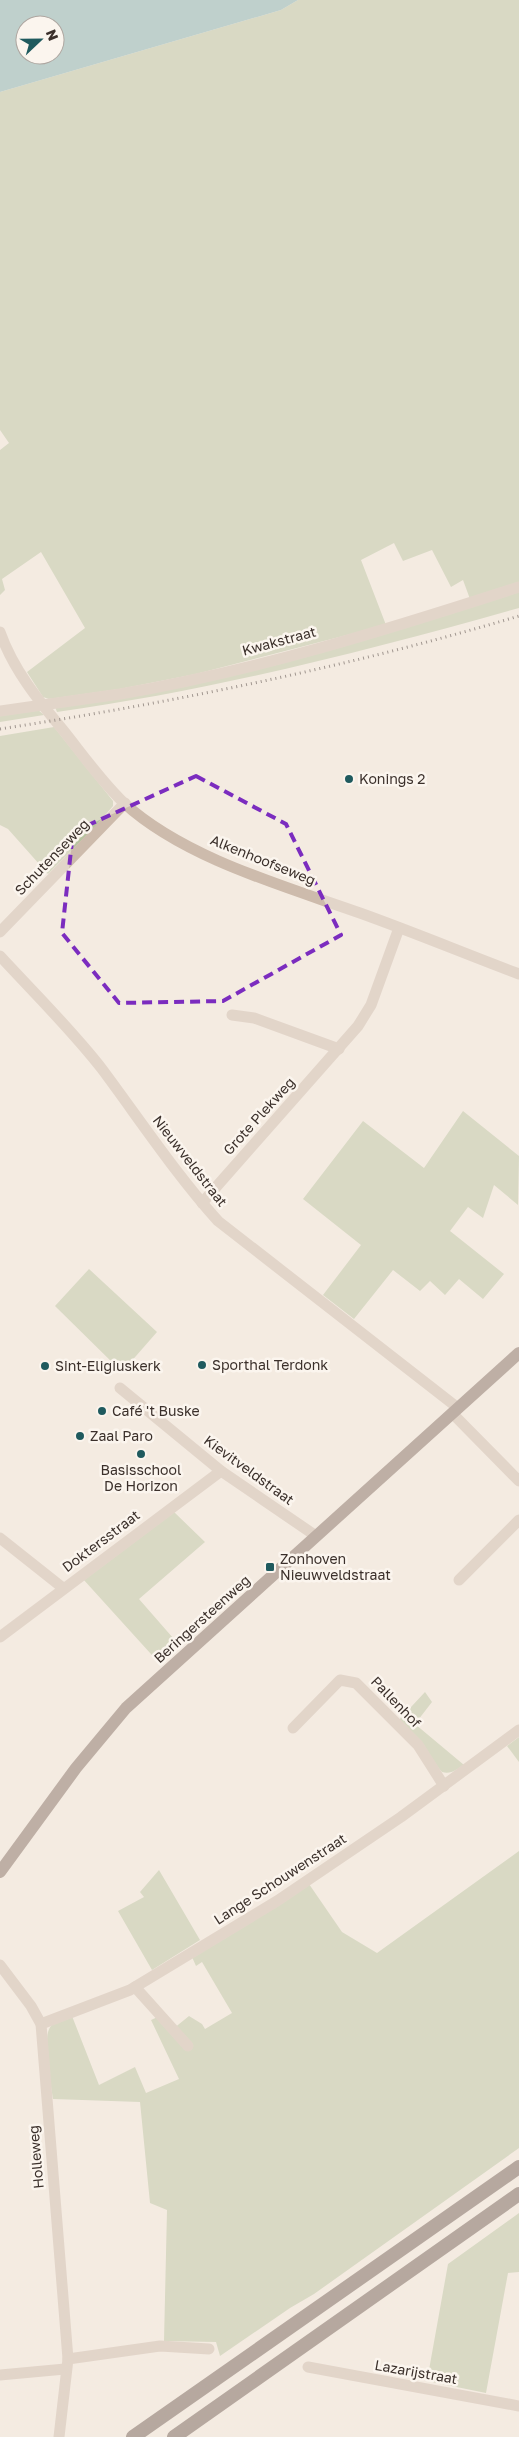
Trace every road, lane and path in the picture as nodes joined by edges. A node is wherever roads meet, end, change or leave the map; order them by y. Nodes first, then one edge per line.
1 (519, 587) edge
2 (0, 632) edge
3 (42, 704) junction
4 (0, 711) edge
5 (125, 803) junction
6 (399, 928) junction
7 (0, 932) edge
8 (0, 956) edge
9 (519, 974) edge
10 (232, 1015) dead end
11 (339, 1049) junction
12 (202, 1203) junction
13 (519, 1353) edge
14 (120, 1388) dead end
15 (455, 1410) junction
16 (221, 1471) junction
17 (519, 1481) edge
18 (519, 1520) edge
19 (316, 1536) junction
20 (0, 1538) edge
21 (459, 1580) dead end
22 (62, 1588) junction
23 (0, 1637) edge
24 (293, 1728) dead end
25 (519, 1730) edge
26 (444, 1786) junction
27 (0, 1872) edge
28 (0, 1965) edge
29 (135, 1987) junction
30 (40, 2024) junction
31 (188, 2046) dead end
32 (519, 2166) edge
33 (519, 2194) edge
34 (209, 2349) dead end
35 (67, 2364) junction
36 (308, 2367) dead end
37 (0, 2375) edge
38 (519, 2406) edge
39 (59, 2437) edge
40 (133, 2437) edge
41 (174, 2437) edge

1 - 3 street, Kwakstraat
2 - 3 street, Alkenhoofseweg
3 - 4 street, Kwakstraat
3 - 5 street, Alkenhoofseweg
5 - 6 street, Alkenhoofseweg
5 - 7 street, Schutenseweg
6 - 9 street, Alkenhoofseweg
6 - 11 street, Grote Plekweg
8 - 12 street, Nieuwveldstraat
10 - 11 street
11 - 12 street, Grote Plekweg
12 - 15 street, Nieuwveldstraat
13 - 15 main road, Beringersteenweg
14 - 16 street, Kievitveldstraat
15 - 17 street, Nieuwveldstraat
15 - 19 main road, Beringersteenweg
16 - 19 street, Kievitveldstraat
16 - 22 street, Doktersstraat
18 - 21 street
19 - 27 main road, Beringersteenweg
20 - 22 street
22 - 23 street, Doktersstraat
24 - 26 street, Pallenhof
25 - 26 street, Lange Schouwenstraat
26 - 29 street, Lange Schouwenstraat
28 - 30 street, Holleweg
29 - 30 street, Lange Schouwenstraat
29 - 31 street
30 - 35 street, Holleweg
32 - 40 highway
33 - 41 highway
34 - 35 street
35 - 37 street
35 - 39 street, Holleweg
36 - 38 street, Lazarijstraat

